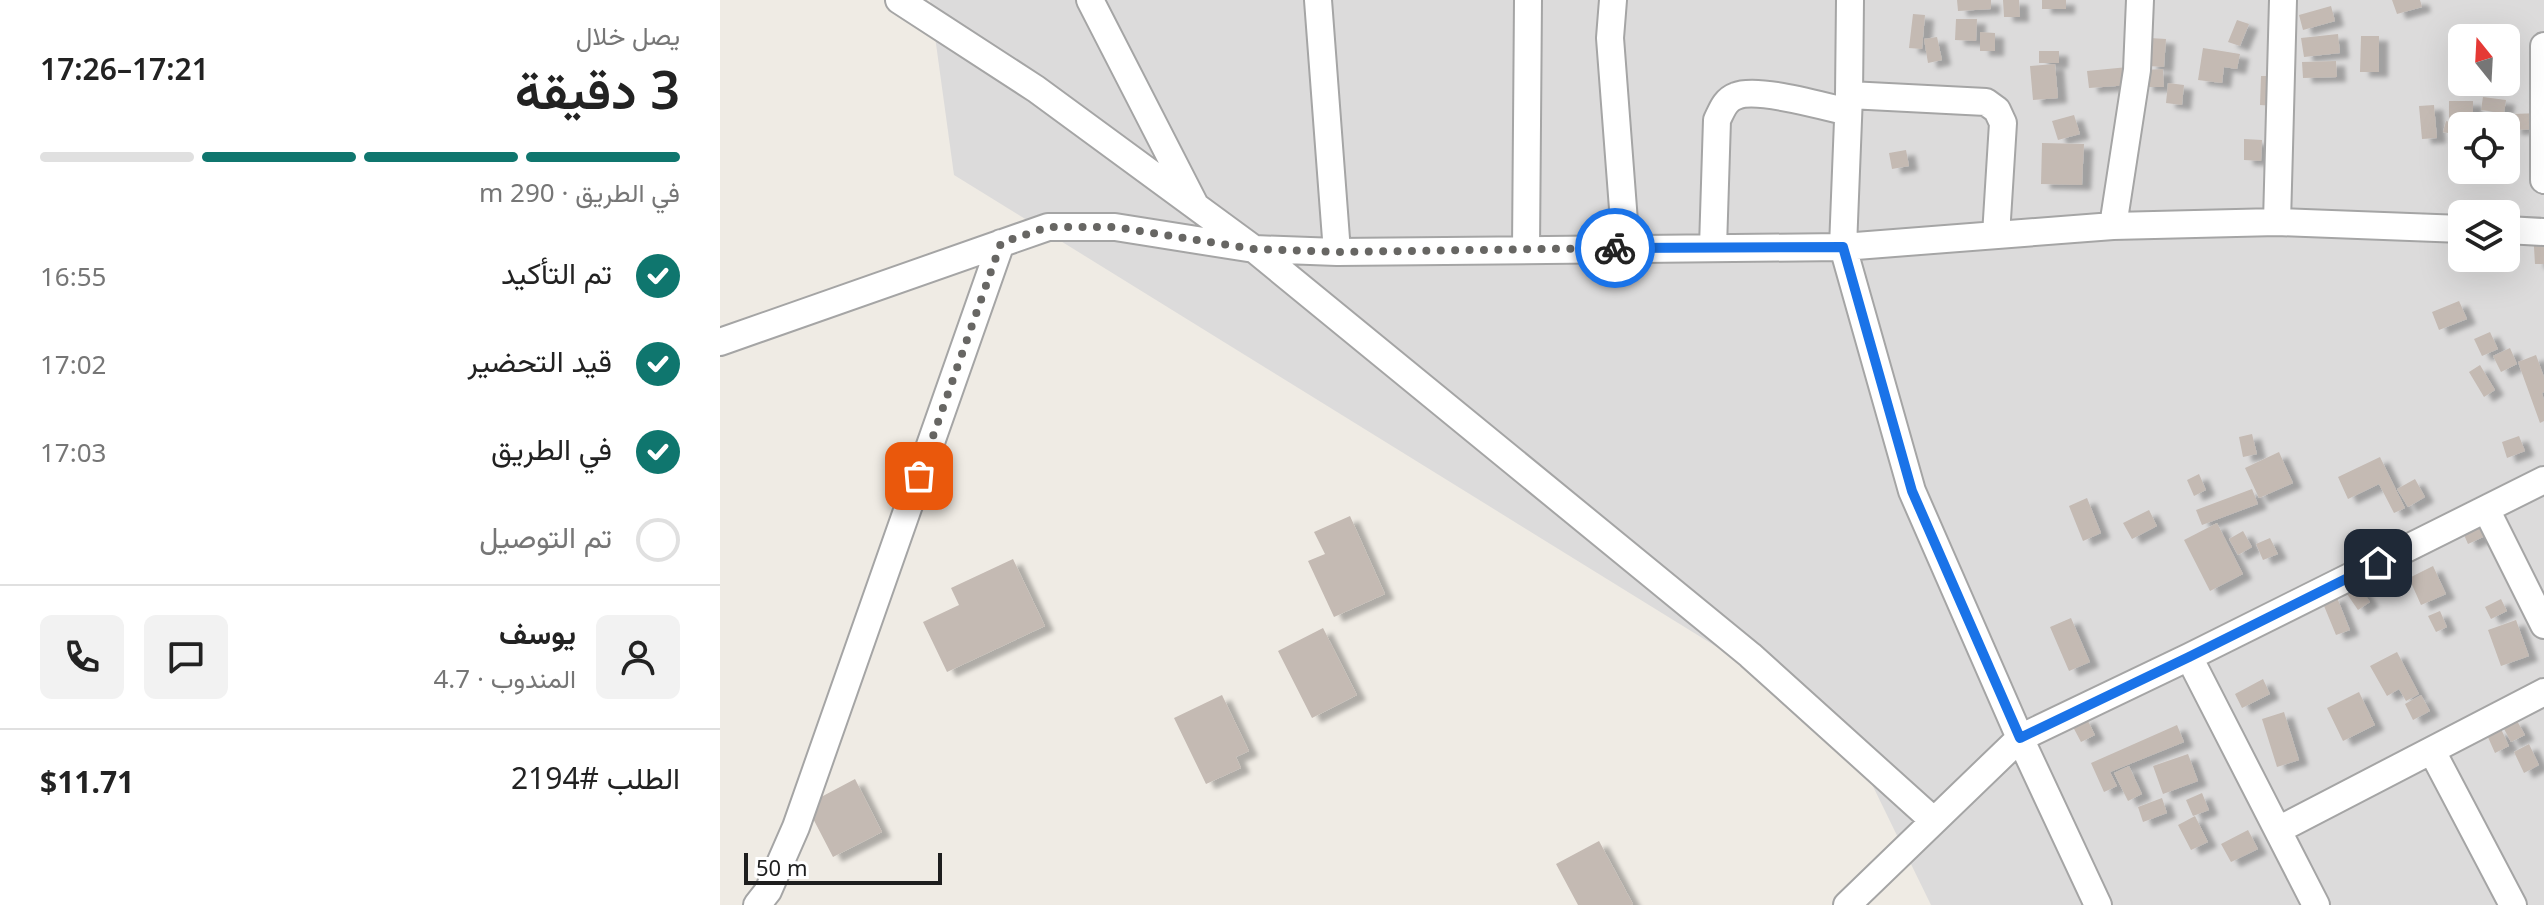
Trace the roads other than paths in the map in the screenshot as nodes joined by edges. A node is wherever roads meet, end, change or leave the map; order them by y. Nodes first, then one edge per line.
1 (899, 0) edge
2 (1090, 0) edge
3 (1318, 0) edge
4 (1528, 0) edge
5 (1610, 0) edge
6 (1850, 0) edge
7 (2140, 0) edge
8 (2283, 0) edge
9 (2544, 46) edge
10 (1849, 103) junction
11 (2544, 180) edge
12 (1197, 209) junction
13 (2277, 222) junction
14 (2113, 226) junction
15 (2448, 228) edge
16 (2520, 231) edge
17 (2544, 232) edge
18 (1996, 235) junction
19 (1001, 243) junction
20 (1713, 247) junction
21 (1843, 247) junction
22 (1626, 248) junction
23 (1254, 249) junction
24 (1526, 249) junction
25 (1337, 252) junction
26 (720, 342) edge
27 (2544, 480) edge
28 (2486, 509) junction
29 (2544, 625) edge
30 (2189, 657) junction
31 (2544, 692) edge
32 (2020, 738) junction
33 (2432, 751) junction
34 (1934, 821) junction
35 (2278, 830) junction
36 (757, 905) edge
37 (1847, 905) edge
38 (2098, 905) edge
39 (2316, 905) edge
40 (2513, 905) edge

1 - 12 street
2 - 12 street
3 - 25 street
4 - 24 street
5 - 22 street
6 - 10 street
7 - 14 street
8 - 13 street
9 - 11 street
10 - 18 street
10 - 20 street
10 - 21 street
12 - 23 street
13 - 14 street
13 - 15 street
14 - 18 street
16 - 17 street
18 - 21 street
19 - 23 street
19 - 26 street
19 - 36 street
20 - 21 street
20 - 22 street
21 - 32 street
22 - 24 street
23 - 25 street
23 - 34 street
24 - 25 street
27 - 28 street
28 - 29 street
28 - 30 street
30 - 32 street
30 - 35 street
31 - 33 street
32 - 34 street
32 - 38 street
33 - 35 street
33 - 40 street
34 - 37 street
35 - 39 street

